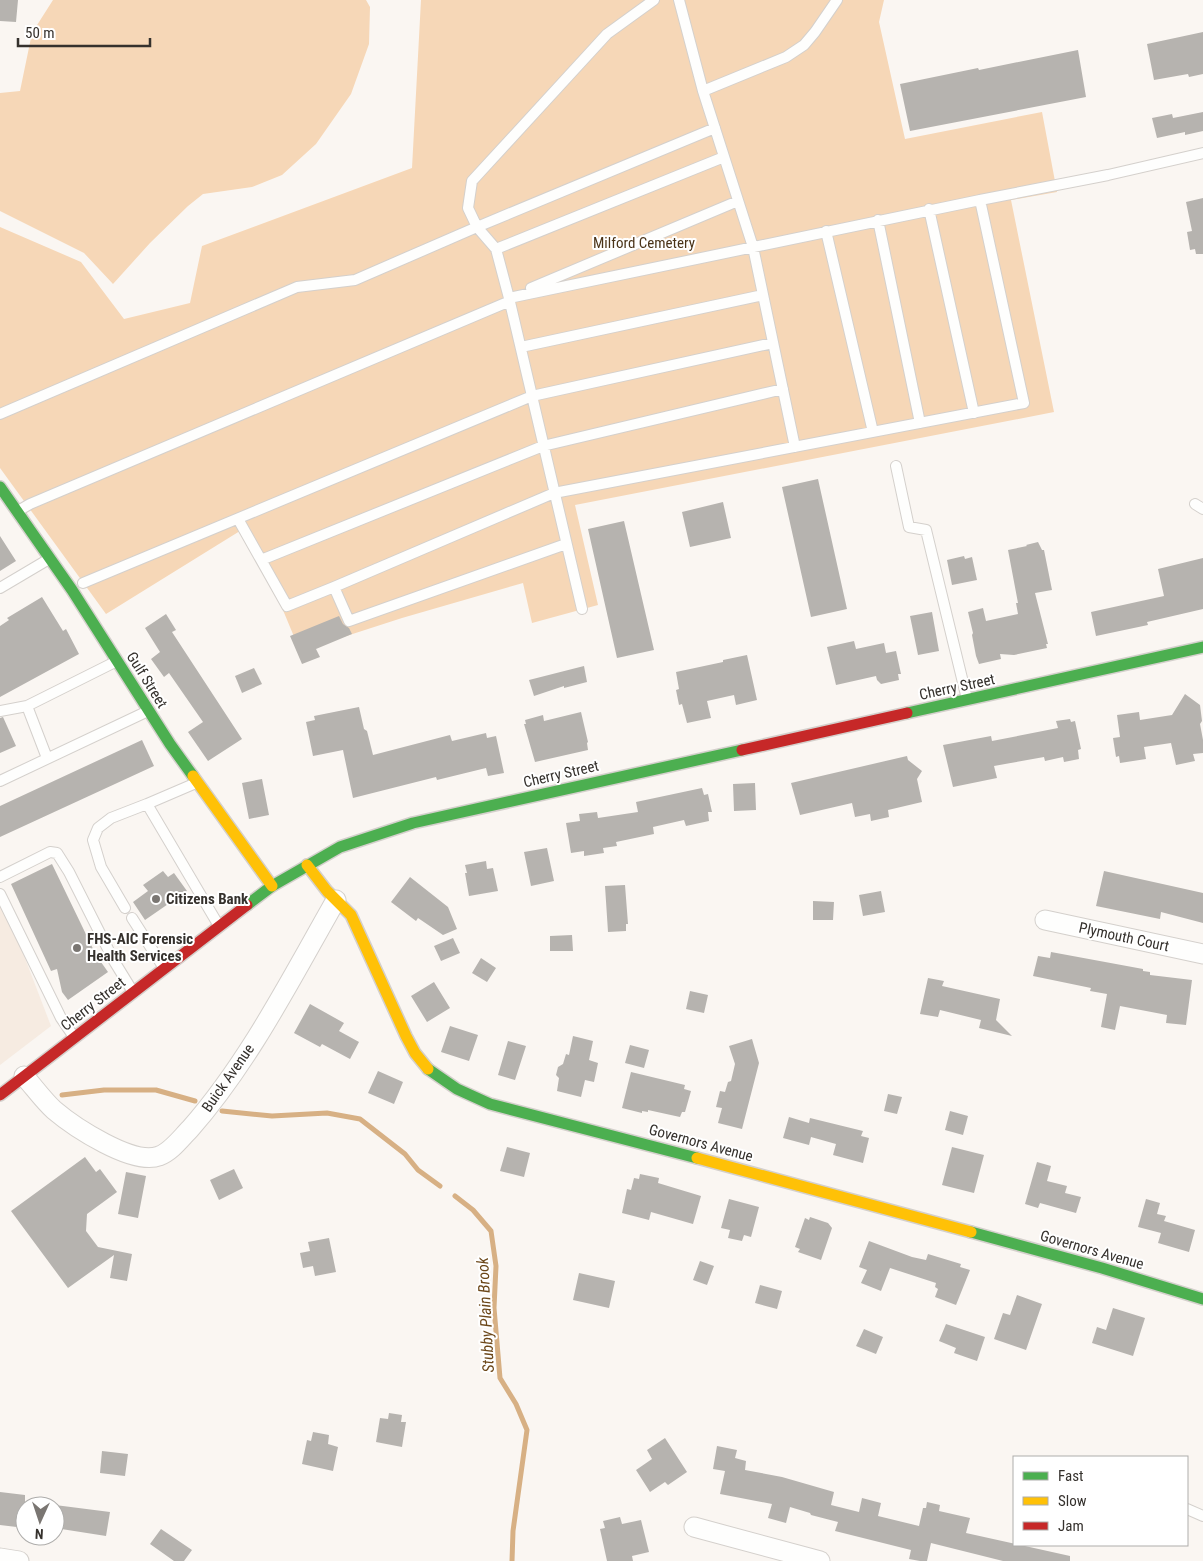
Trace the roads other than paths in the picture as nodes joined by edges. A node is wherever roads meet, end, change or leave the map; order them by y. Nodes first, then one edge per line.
1 (654, 0) edge
2 (680, 0) edge
3 (838, 0) edge
4 (703, 91) junction
5 (715, 128) junction
6 (1203, 153) edge
7 (724, 157) junction
8 (738, 200) junction
9 (980, 200) junction
10 (929, 209) junction
11 (878, 220) junction
12 (477, 227) junction
13 (826, 231) junction
14 (753, 247) junction
15 (496, 249) junction
16 (763, 295) junction
17 (510, 300) junction
18 (773, 343) junction
19 (521, 347) junction
20 (783, 389) junction
21 (532, 396) junction
22 (974, 413) junction
23 (0, 414) edge
24 (920, 423) junction
25 (873, 432) junction
26 (543, 446) junction
27 (795, 447) junction
28 (896, 466) dead end
29 (0, 487) edge
30 (554, 493) junction
31 (18, 511) junction
32 (238, 518) junction
33 (566, 544) junction
34 (50, 558) junction
35 (261, 560) junction
36 (83, 583) dead end
37 (334, 587) junction
38 (0, 588) edge
39 (582, 609) dead end
40 (1203, 647) edge
41 (117, 661) junction
42 (967, 700) junction
43 (27, 706) junction
44 (0, 711) edge
45 (148, 711) junction
46 (47, 758) junction
47 (0, 781) edge
48 (197, 783) junction
49 (147, 804) junction
50 (307, 865) junction
51 (0, 877) edge
52 (272, 886) junction
53 (0, 894) edge
54 (336, 900) junction
55 (125, 908) dead end
56 (132, 918) dead end
57 (1045, 920) dead end
58 (219, 926) junction
59 (1203, 954) edge
60 (164, 968) junction
61 (133, 992) junction
62 (74, 1038) junction
63 (24, 1076) junction
64 (0, 1095) edge
65 (1203, 1298) edge
66 (1188, 1509) edge
67 (1203, 1516) edge
68 (694, 1527) dead end
69 (0, 1558) edge
70 (19, 1561) edge
71 (820, 1561) edge

1 - 12 lane
2 - 4 lane
3 - 4 lane
4 - 5 lane
5 - 7 lane
5 - 12 lane
6 - 9 lane
7 - 8 lane
7 - 15 lane
8 - 14 lane
8 - 17 lane
9 - 10 lane
9 - 22 lane
10 - 11 lane
10 - 22 lane
11 - 13 lane
11 - 24 lane
12 - 15 lane
12 - 23 lane
13 - 14 lane
13 - 25 lane
14 - 16 lane
14 - 17 lane
15 - 17 lane
16 - 18 lane
16 - 19 lane
17 - 19 lane
17 - 31 lane
18 - 20 lane
18 - 21 lane
19 - 21 lane
20 - 26 lane
20 - 27 lane
21 - 26 lane
21 - 32 lane
22 - 24 lane
24 - 25 lane
25 - 27 lane
26 - 30 lane
26 - 35 lane
27 - 30 lane
28 - 42 lane
29 - 31 street, Gulf Street
30 - 33 lane
30 - 37 lane
31 - 34 street, Gulf Street
32 - 35 lane
32 - 36 lane
33 - 37 lane
33 - 39 lane
34 - 38 lane
34 - 41 street, Gulf Street
35 - 37 lane
40 - 42 street, Cherry Street
41 - 43 lane
41 - 45 street, Gulf Street
42 - 50 street, Cherry Street
43 - 44 lane
43 - 46 lane
45 - 46 lane
45 - 48 street, Gulf Street
46 - 47 lane
48 - 49 lane
48 - 52 street, Gulf Street
49 - 55 lane
49 - 58 lane
50 - 52 street, Cherry Street
50 - 54 street, Governors Avenue
51 - 61 lane
52 - 58 street, Cherry Street
53 - 62 lane
54 - 63 street, Buick Avenue
54 - 65 street, Governors Avenue
56 - 60 lane
57 - 59 street, Plymouth Court
58 - 60 street, Cherry Street
60 - 61 street, Cherry Street
61 - 62 street, Cherry Street
62 - 63 street, Cherry Street
63 - 64 street, Cherry Street
66 - 67 lane
68 - 71 street
69 - 70 street

